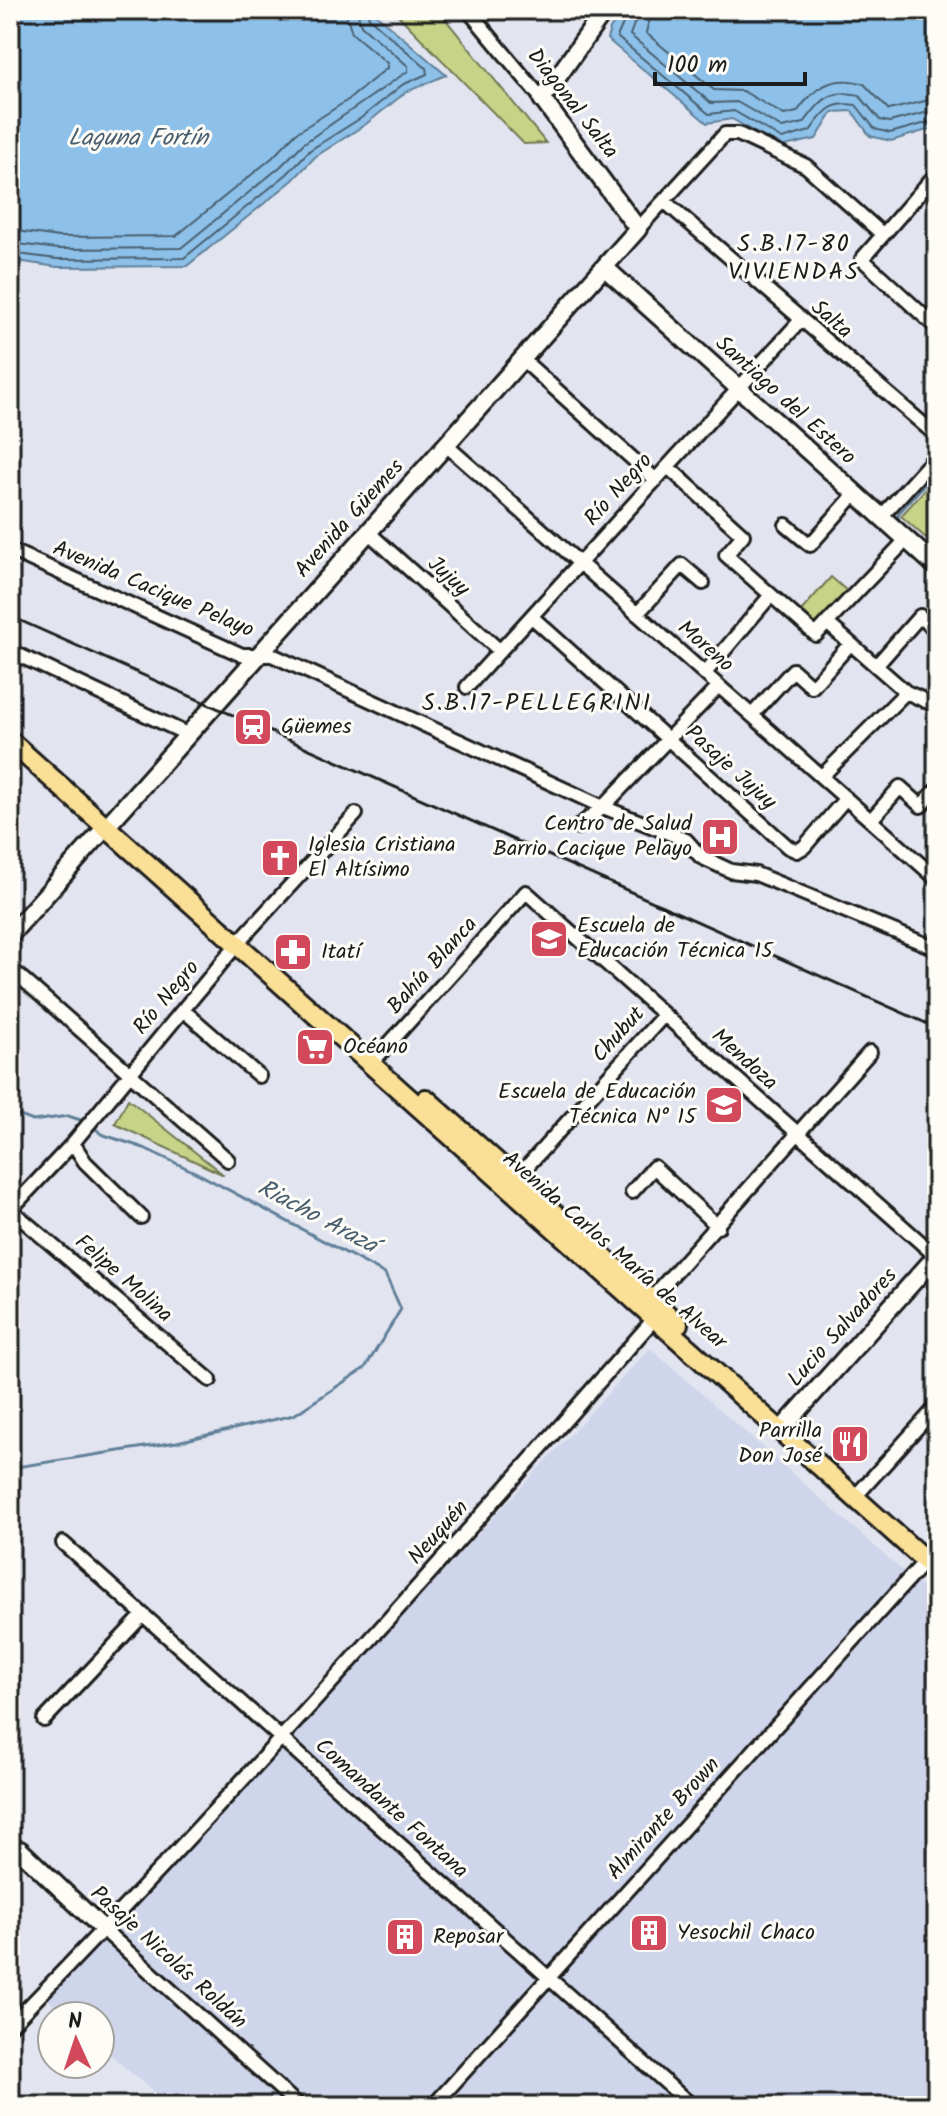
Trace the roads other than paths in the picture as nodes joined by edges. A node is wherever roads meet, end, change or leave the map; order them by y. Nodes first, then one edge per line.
1 (468, 10) edge
2 (605, 10) edge
3 (542, 99) junction
4 (937, 173) edge
5 (664, 201) junction
6 (638, 229) junction
7 (881, 233) junction
8 (604, 267) junction
9 (801, 320) junction
10 (937, 328) edge
11 (522, 359) junction
12 (739, 390) junction
13 (937, 436) edge
14 (446, 445) junction
15 (937, 455) edge
16 (668, 467) junction
17 (656, 480) junction
18 (855, 494) junction
19 (881, 517) junction
20 (786, 525) dead end
21 (368, 532) junction
22 (906, 540) junction
23 (10, 550) edge
24 (580, 564) junction
25 (937, 567) edge
26 (703, 583) dead end
27 (771, 595) junction
28 (637, 614) junction
29 (532, 617) junction
30 (827, 623) junction
31 (937, 632) edge
32 (850, 644) junction
33 (10, 651) edge
34 (500, 651) junction
35 (259, 656) junction
36 (876, 666) junction
37 (705, 673) junction
38 (719, 686) junction
39 (467, 687) dead end
40 (906, 692) junction
41 (937, 706) edge
42 (752, 715) junction
43 (10, 726) edge
44 (189, 735) junction
45 (668, 739) junction
46 (10, 741) edge
47 (822, 776) junction
48 (935, 791) dead end
49 (846, 798) junction
50 (603, 807) junction
51 (356, 814) dead end
52 (871, 820) junction
53 (111, 824) junction
54 (578, 827) dead end
55 (937, 879) edge
56 (526, 892) joint
57 (10, 935) edge
58 (240, 942) junction
59 (937, 949) edge
60 (10, 968) edge
61 (183, 1010) junction
62 (664, 1015) junction
63 (870, 1052) dead end
64 (374, 1062) junction
65 (130, 1072) junction
66 (259, 1076) dead end
67 (799, 1135) junction
68 (73, 1143) junction
69 (228, 1160) dead end
70 (511, 1183) junction
71 (632, 1192) dead end
72 (10, 1210) edge
73 (141, 1217) dead end
74 (718, 1227) junction
75 (937, 1256) edge
76 (651, 1299) junction
77 (654, 1319) junction
78 (210, 1380) dead end
79 (937, 1406) edge
80 (784, 1426) junction
81 (858, 1493) junction
82 (63, 1543) dead end
83 (933, 1562) edge
84 (143, 1615) junction
85 (44, 1720) dead end
86 (281, 1737) junction
87 (15, 1846) edge
88 (104, 1930) junction
89 (548, 1978) junction
90 (10, 2026) edge
91 (299, 2106) edge
92 (433, 2106) edge
93 (692, 2106) edge

1 - 3 street, Diagonal Salta
2 - 3 street
3 - 6 street, Diagonal Salta
4 - 7 street
5 - 6 street, Avenida Güemes
5 - 7 street, Avenida Güemes
5 - 9 street, Salta
6 - 8 street, Avenida Güemes
7 - 10 street
8 - 11 street, Avenida Güemes
8 - 12 street, Santiago del Estero
9 - 12 street, Río Negro
9 - 13 street, Salta
11 - 14 street, Avenida Güemes
11 - 17 street
12 - 16 street, Río Negro
12 - 18 street, Santiago del Estero
14 - 21 street, Avenida Güemes
14 - 24 street, Moreno
15 - 19 street
16 - 17 street, Río Negro
16 - 27 street
17 - 24 street, Río Negro
18 - 19 street, Santiago del Estero
18 - 20 street
19 - 22 street, Santiago del Estero
21 - 34 street, Jujuy
21 - 35 street, Avenida Güemes
22 - 25 street, Santiago del Estero
22 - 30 street
23 - 35 street, Avenida Cacique Pelayo
24 - 28 street, Moreno
24 - 29 street, Río Negro
26 - 28 street
27 - 30 street
27 - 37 street
28 - 37 street, Moreno
29 - 34 street, Río Negro
29 - 45 street, Pasaje Jujuy
30 - 32 street
31 - 36 street
32 - 36 street
32 - 42 street
33 - 44 street
34 - 39 street, Río Negro
35 - 44 street, Avenida Güemes
35 - 50 street, Avenida Cacique Pelayo
36 - 40 street
37 - 38 street, Moreno
38 - 42 street, Moreno
38 - 45 street
40 - 41 street
40 - 47 street
42 - 47 street, Moreno
43 - 53 main road, Avenida Carlos María de Alvear
44 - 53 street, Avenida Güemes
45 - 49 street, Pasaje Jujuy
45 - 50 street
46 - 53 main road, Avenida Carlos María de Alvear
47 - 49 street, Moreno
48 - 52 street
49 - 52 street, Moreno
50 - 54 street
50 - 59 street, Avenida Cacique Pelayo
51 - 58 street, Río Negro
52 - 55 street, Moreno
53 - 57 street, Avenida Güemes
53 - 58 main road, Avenida Carlos María de Alvear
56 - 62 street, Mendoza
56 - 64 street, Bahía Blanca
58 - 61 street, Río Negro
58 - 64 main road, Avenida Carlos María de Alvear
60 - 65 street
61 - 65 street, Río Negro
61 - 66 street
62 - 67 street, Mendoza
62 - 70 street, Chubut
63 - 67 street
64 - 70 main road, Avenida Carlos María de Alvear
65 - 68 street, Río Negro
65 - 69 street
67 - 74 street
67 - 75 street, Mendoza
68 - 72 street, Río Negro
68 - 73 street
70 - 76 main road, Avenida Carlos María de Alvear
70 - 77 main road, Avenida Carlos María de Alvear
71 - 74 street
72 - 78 street, Felipe Molina
74 - 76 street
75 - 80 street, Lucio Salvadores
76 - 77 street
76 - 80 main road, Avenida Carlos María de Alvear
77 - 80 main road, Avenida Carlos María de Alvear
77 - 86 street, Neuquén
79 - 81 street
80 - 81 main road, Avenida Carlos María de Alvear
81 - 83 main road, Avenida Carlos María de Alvear
82 - 84 street, Comandante Fontana
83 - 89 street, Almirante Brown
84 - 85 street
84 - 86 street, Comandante Fontana
86 - 88 street, Neuquén
86 - 89 street, Comandante Fontana
87 - 88 street, Pasaje Nicolás Roldán
88 - 90 street, Neuquén
88 - 91 street, Pasaje Nicolás Roldán
89 - 92 street, Almirante Brown
89 - 93 street, Comandante Fontana

